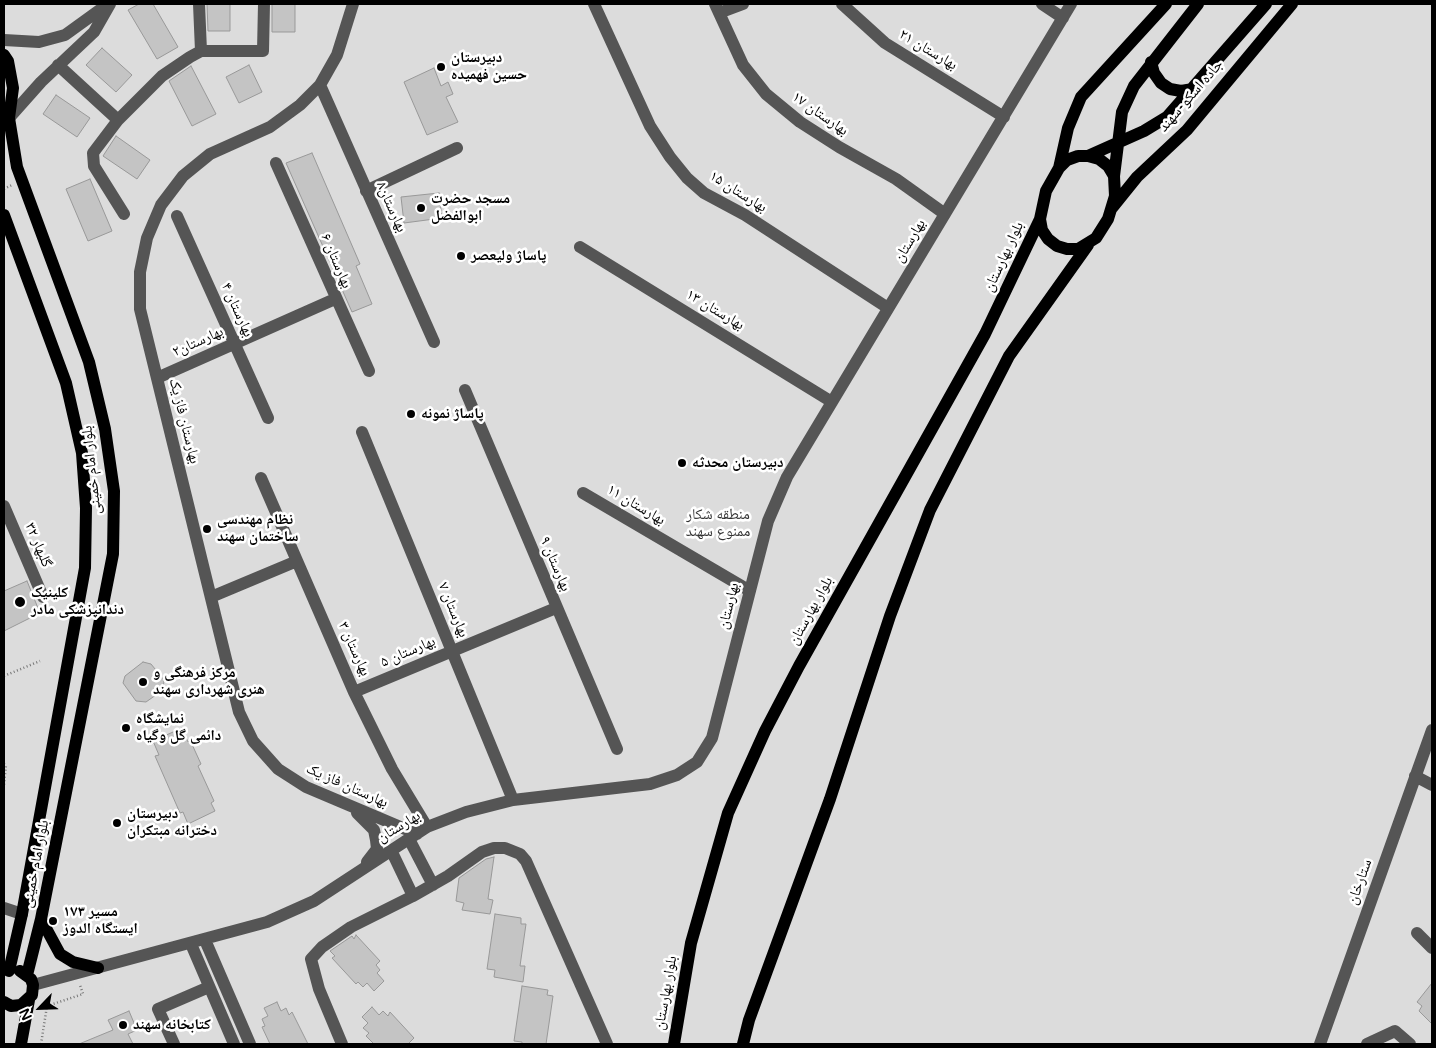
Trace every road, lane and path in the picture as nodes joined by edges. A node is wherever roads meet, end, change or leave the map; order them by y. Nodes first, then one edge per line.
1 (109, 4) edge
2 (199, 4) edge
3 (264, 4) edge
4 (354, 4) edge
5 (594, 4) edge
6 (743, 4) edge
7 (842, 4) edge
8 (1042, 4) edge
9 (1072, 4) edge
10 (1166, 4) edge
11 (1198, 4) edge
12 (1266, 4) edge
13 (1292, 4) edge
14 (717, 8) edge
15 (1063, 18) junction
16 (4, 40) edge
17 (201, 51) junction
18 (4, 55) edge
19 (1151, 62) junction
20 (58, 66) junction
21 (320, 85) junction
22 (1193, 89) junction
23 (1004, 117) junction
24 (10, 118) junction
25 (118, 120) junction
26 (4, 130) edge
27 (1117, 142) junction
28 (457, 148) dead end
29 (1088, 156) junction
30 (276, 163) dead end
31 (1059, 168) junction
32 (1114, 176) junction
33 (366, 191) junction
34 (1112, 208) junction
35 (124, 214) dead end
36 (945, 214) junction
37 (4, 215) edge
38 (177, 216) dead end
39 (1040, 219) junction
40 (1088, 244) junction
41 (580, 247) dead end
42 (335, 299) junction
43 (888, 308) junction
44 (434, 342) dead end
45 (235, 344) junction
46 (368, 371) dead end
47 (157, 378) junction
48 (465, 390) dead end
49 (832, 402) junction
50 (268, 418) dead end
51 (362, 432) dead end
52 (261, 478) dead end
53 (583, 493) dead end
54 (4, 506) edge
55 (297, 560) junction
56 (750, 591) junction
57 (43, 597) dead end
58 (211, 597) junction
59 (556, 608) junction
60 (452, 651) junction
61 (40, 661) dead end
62 (4, 676) edge
63 (354, 692) junction
64 (1432, 730) edge
65 (617, 749) dead end
66 (4, 764) edge
67 (1415, 776) junction
68 (4, 785) edge
69 (1432, 785) edge
70 (513, 800) junction
71 (350, 806) junction
72 (418, 833) junction
73 (391, 850) junction
74 (360, 871) junction
75 (433, 885) junction
76 (413, 896) junction
77 (4, 908) edge
78 (22, 914) junction
79 (42, 920) junction
80 (1417, 933) dead end
81 (205, 940) junction
82 (191, 944) junction
83 (1432, 948) edge
84 (98, 968) junction
85 (6, 973) edge
86 (30, 980) junction
87 (209, 987) junction
88 (29, 1000) junction
89 (4, 1002) edge
90 (21, 1044) edge
91 (174, 1044) edge
92 (234, 1044) edge
93 (250, 1044) edge
94 (342, 1044) edge
95 (607, 1044) edge
96 (674, 1044) edge
97 (743, 1044) edge
98 (1320, 1044) edge
99 (1367, 1044) edge
100 (1410, 1044) edge

1 - 16 street
1 - 20 street
2 - 17 street
3 - 17 street
4 - 21 street, بهارستان فاز یک
5 - 43 street, بهارستان ۱۵
6 - 14 street
7 - 23 street, بهارستان ۲۱
8 - 15 street
9 - 15 street, بهارستان
10 - 31 main road
11 - 19 main road
12 - 22 main road, جاده اسکو-سهند
13 - 34 main road, جاده اسکو-سهند
14 - 36 street, بهارستان ۱۷
15 - 23 street, بهارستان
17 - 25 street
18 - 24 main road
19 - 22 main road
19 - 27 main road
20 - 24 street
20 - 25 street
21 - 33 street, بهارستان۸
21 - 47 street, بهارستان فاز یک
22 - 27 main road, جاده اسکو-سهند
23 - 36 street, بهارستان
24 - 26 main road
24 - 79 main road, بلوار امام خمینی
25 - 35 street
27 - 29 main road, جاده اسکو-سهند
27 - 32 main road
28 - 33 street
29 - 31 main road
29 - 32 main road
30 - 42 street, بهارستان ۶
31 - 39 main road
32 - 34 main road
33 - 44 street, بهارستان۸
34 - 40 main road
36 - 43 street, بهارستان
37 - 78 main road, بلوار امام خمینی
38 - 45 street, بهارستان ۴
39 - 40 main road
39 - 96 main road, بلوار بهارستان
40 - 97 main road
41 - 49 street, بهارستان ۱۳
42 - 45 street, بهارستان۲
42 - 46 street, بهارستان ۶
43 - 49 street, بهارستان
45 - 47 street, بهارستان۲
45 - 50 street, بهارستان ۴
47 - 58 street, بهارستان فاز یک
48 - 59 street, بهارستان ۹
49 - 56 street, بهارستان
51 - 60 street, بهارستان ۷
52 - 55 street, بهارستان ۳
53 - 56 street, بهارستان ۱۱
54 - 57 street, گلبهار ۳۲
55 - 58 street
55 - 63 street, بهارستان ۳
56 - 70 street, بهارستان
58 - 71 street, بهارستان فاز یک
59 - 60 street, بهارستان ۵
59 - 65 street, بهارستان ۹
60 - 63 street, بهارستان ۵
60 - 70 street, بهارستان ۷
61 - 62 path
63 - 72 street, بهارستان ۳
64 - 67 street, ستارخان
66 - 68 path
67 - 69 street
67 - 98 street, ستارخان
70 - 72 street, بهارستان
71 - 72 street, بهارستان فاز یک
71 - 74 street
72 - 73 street, بهارستان
72 - 75 street, بهارستان ۳
73 - 74 street, بهارستان
73 - 76 street
74 - 81 street, بهارستان
75 - 76 street
75 - 95 street
76 - 94 street
77 - 78 street
78 - 85 main road, بلوار امام خمینی
79 - 84 main road
79 - 86 main road, بلوار امام خمینی
80 - 83 street
81 - 82 street, بهارستان
81 - 93 street
82 - 84 street, بهارستان
82 - 87 street
84 - 86 street, بهارستان
85 - 86 main road
86 - 88 main road, بلوار امام خمینی
87 - 91 street
87 - 92 street
88 - 89 main road
88 - 90 main road
99 - 100 street

